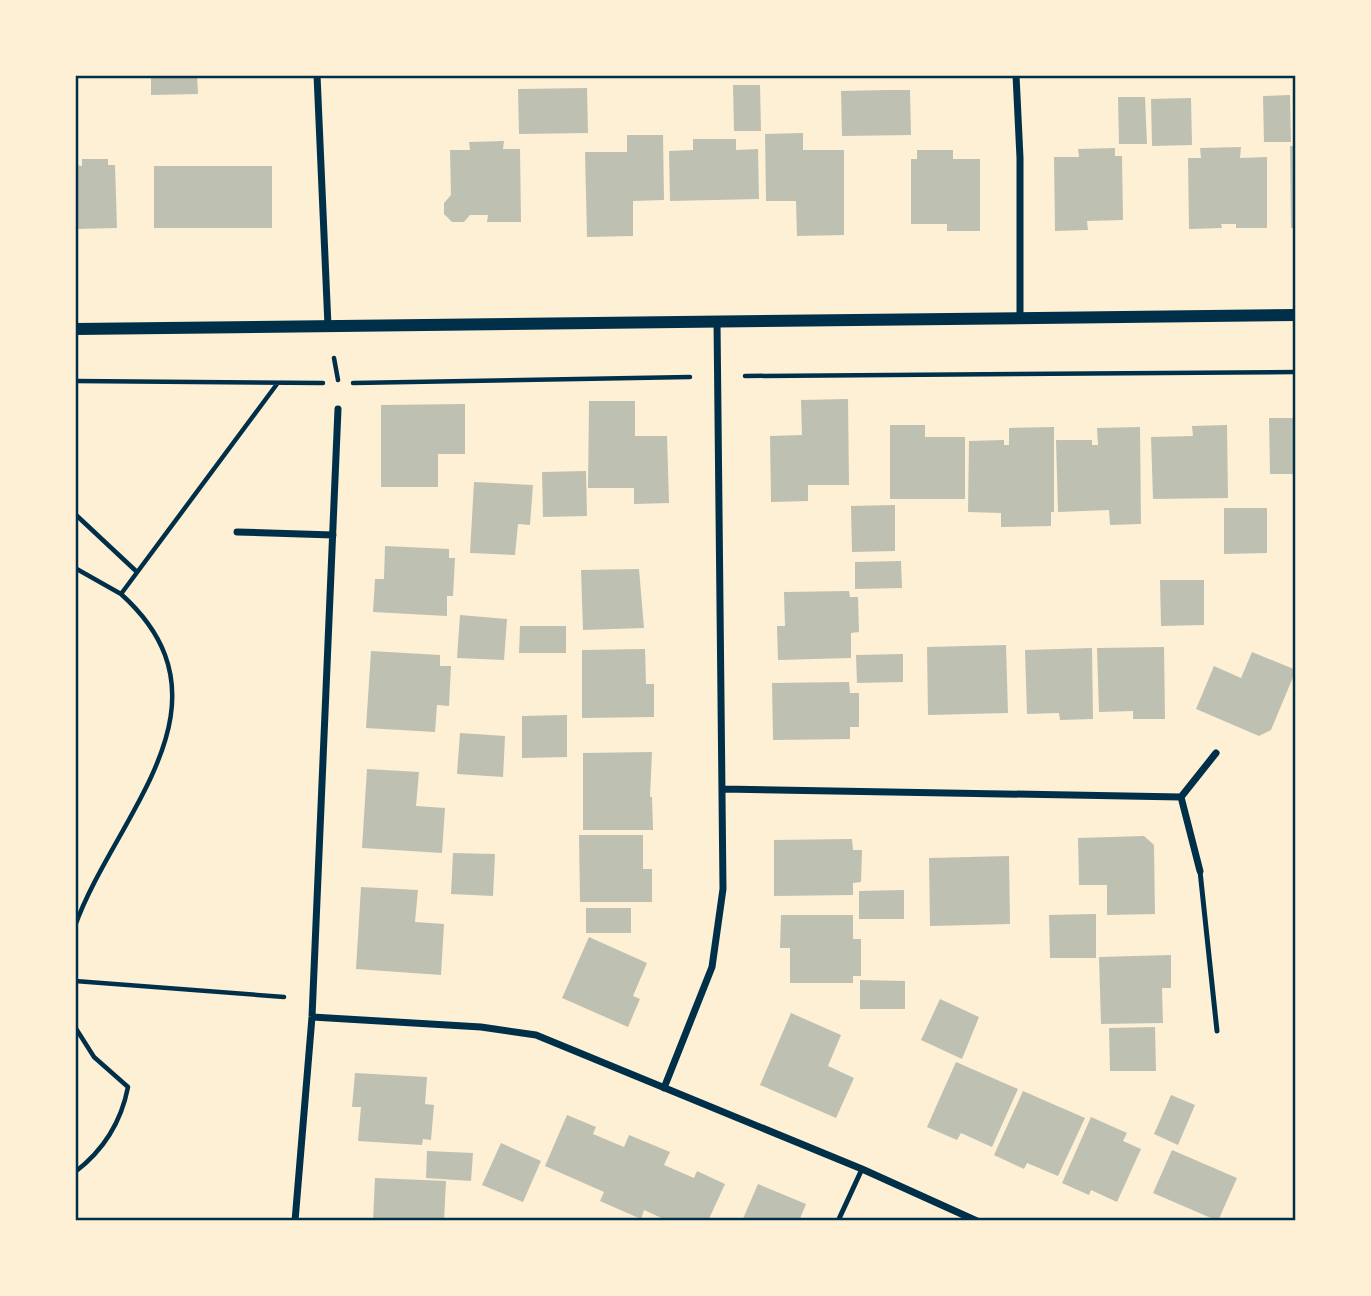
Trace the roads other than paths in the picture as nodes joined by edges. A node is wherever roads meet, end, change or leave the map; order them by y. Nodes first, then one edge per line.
1 (317, 75) edge
2 (1016, 75) edge
3 (1296, 315) edge
4 (1020, 318) junction
5 (717, 321) junction
6 (328, 326) junction
7 (75, 329) edge
8 (338, 409) road end
9 (237, 532) dead end
10 (333, 535) junction
11 (1216, 753) dead end
12 (724, 789) junction
13 (1181, 797) junction
14 (1200, 871) joint
15 (312, 1017) junction
16 (1217, 1031) dead end
17 (664, 1088) junction
18 (862, 1169) junction
19 (295, 1221) edge
20 (838, 1221) edge
21 (977, 1221) edge

1 - 6 street
2 - 4 street
3 - 4 street
4 - 5 street
5 - 6 street
5 - 12 street
6 - 7 street
8 - 10 street
9 - 10 street
10 - 15 street
11 - 13 street
12 - 13 street
12 - 17 street
13 - 14 street
14 - 16 lane
15 - 17 street
15 - 19 street
17 - 18 street
18 - 20 lane
18 - 21 street

